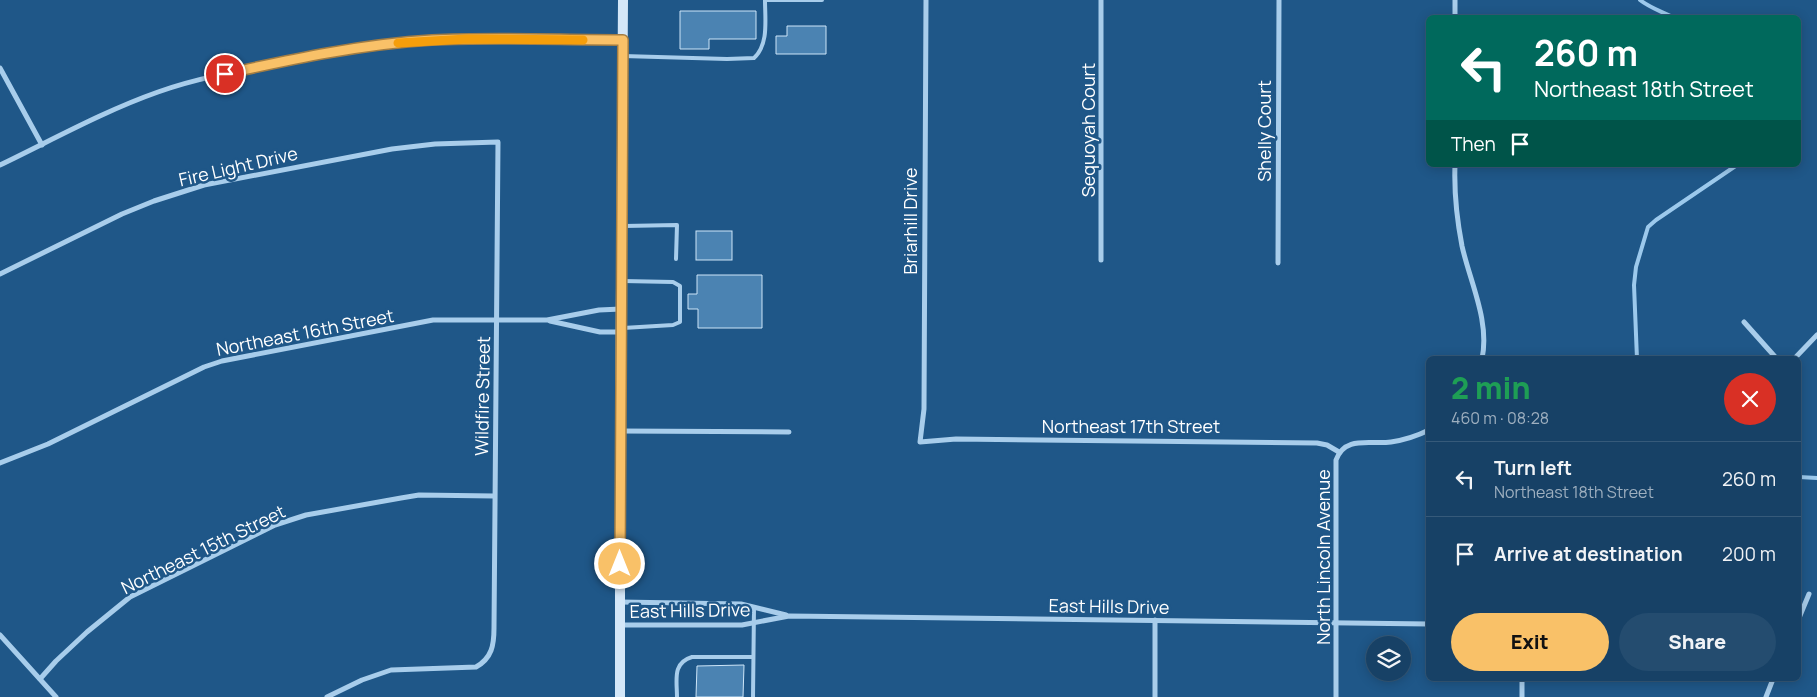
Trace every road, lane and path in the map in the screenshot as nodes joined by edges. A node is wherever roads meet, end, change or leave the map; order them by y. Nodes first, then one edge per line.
1 (623, 0) edge
2 (765, 0) edge
3 (822, 0) edge
4 (926, 0) edge
5 (1102, 0) edge
6 (1279, 0) edge
7 (1455, 0) edge
8 (1455, 15) edge
9 (623, 40) junction
10 (623, 56) junction
11 (0, 68) edge
12 (498, 142) joint
13 (42, 145) junction
14 (0, 165) edge
15 (1455, 167) edge
16 (621, 226) junction
17 (676, 259) dead end
18 (1101, 260) dead end
19 (1278, 263) dead end
20 (0, 274) edge
21 (621, 281) junction
22 (621, 309) junction
23 (496, 320) junction
24 (548, 320) junction
25 (1744, 322) dead end
26 (620, 330) junction
27 (1817, 335) edge
28 (1482, 356) edge
29 (1774, 356) edge
30 (1797, 356) edge
31 (620, 431) junction
32 (1426, 431) edge
33 (789, 432) dead end
34 (920, 442) joint
35 (1339, 452) junction
36 (0, 463) edge
37 (494, 496) junction
38 (1809, 594) dead end
39 (620, 602) junction
40 (754, 608) junction
41 (1801, 613) edge
42 (789, 616) junction
43 (1155, 620) junction
44 (754, 623) junction
45 (1337, 623) junction
46 (1426, 624) edge
47 (620, 625) junction
48 (0, 635) edge
49 (754, 658) junction
50 (40, 679) junction
51 (1522, 681) edge
52 (1772, 681) edge
53 (56, 697) edge
54 (327, 697) edge
55 (620, 697) edge
56 (677, 697) edge
57 (754, 697) edge
58 (1155, 697) edge
59 (1336, 697) edge
60 (1522, 697) edge
61 (1766, 697) edge

1 - 9 main road
2 - 3 lane
2 - 10 lane
4 - 34 street, Briarhill Drive
5 - 18 street, Sequoyah Court
6 - 19 street, Shelly Court
7 - 8 street
9 - 10 main road
9 - 13 street
10 - 16 main road
11 - 13 street
12 - 20 street, Fire Light Drive
12 - 23 street, Wildfire Street
13 - 14 street
15 - 28 street
16 - 17 lane
16 - 21 main road
21 - 22 main road
21 - 26 lane
22 - 24 street, Northeast 16th Street
22 - 26 main road
23 - 24 street, Northeast 16th Street
23 - 36 street, Northeast 16th Street
23 - 37 street, Wildfire Street
24 - 26 street, Northeast 16th Street
25 - 29 street
26 - 31 main road
27 - 30 street
31 - 33 street
31 - 39 main road
32 - 35 street, North Lincoln Avenue
34 - 35 street, Northeast 17th Street
35 - 45 street, North Lincoln Avenue
37 - 50 street, Northeast 15th Street
37 - 54 street, Wildfire Street
38 - 41 street
39 - 40 street, East Hills Drive
39 - 47 main road
40 - 42 street, East Hills Drive
40 - 44 lane
42 - 43 street, East Hills Drive
42 - 44 street, East Hills Drive
43 - 45 street, East Hills Drive
43 - 58 street
44 - 47 street, East Hills Drive
44 - 49 lane
45 - 46 street, East Hills Drive
45 - 59 street, North Lincoln Avenue
47 - 55 main road
48 - 50 street
49 - 56 lane
49 - 57 lane
50 - 53 street
51 - 60 street
52 - 61 street

